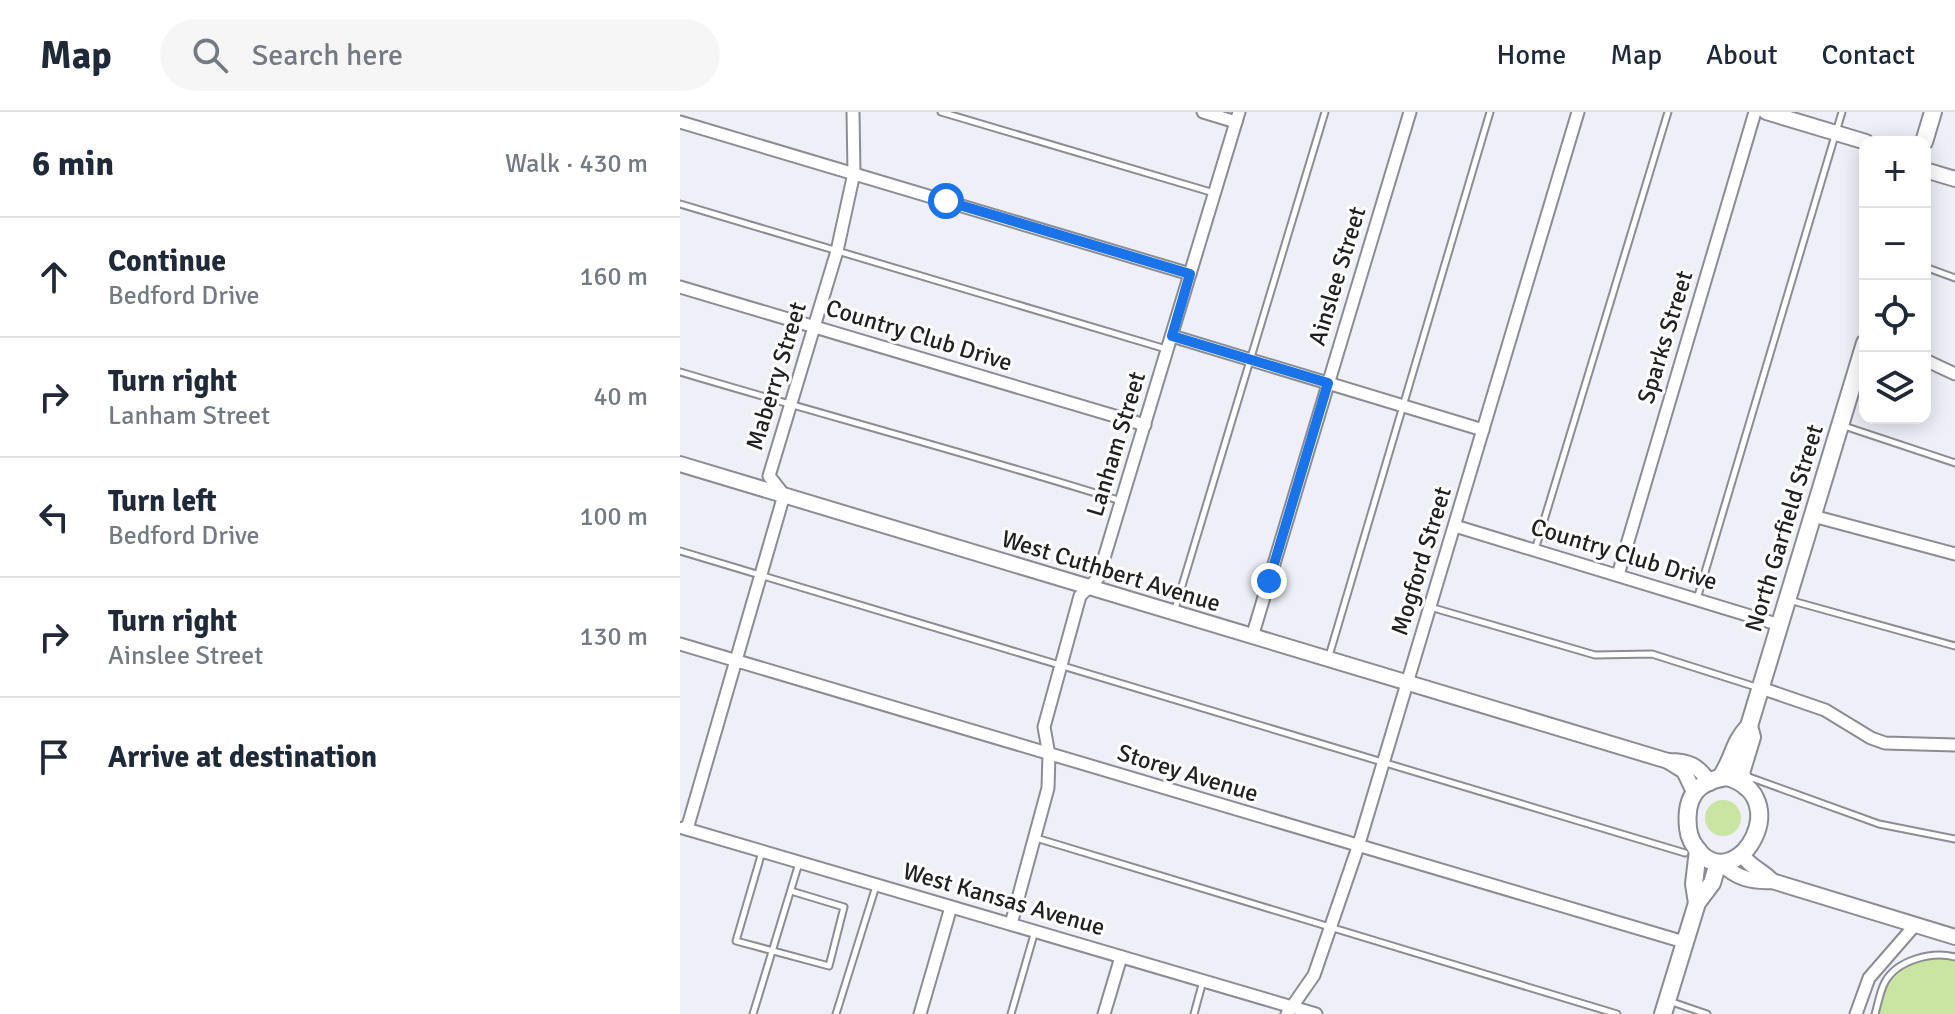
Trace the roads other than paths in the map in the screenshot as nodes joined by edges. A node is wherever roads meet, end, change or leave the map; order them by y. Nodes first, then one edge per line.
1 (853, 112) edge
2 (941, 112) edge
3 (1203, 112) edge
4 (1325, 112) edge
5 (1410, 112) edge
6 (1490, 112) edge
7 (1578, 112) edge
8 (1668, 112) edge
9 (1755, 112) edge
10 (1766, 112) edge
11 (1842, 112) edge
12 (1933, 112) edge
13 (1237, 117) edge
14 (680, 122) edge
15 (1836, 133) junction
16 (1926, 136) edge
17 (1859, 140) edge
18 (1931, 172) edge
19 (854, 173) junction
20 (1955, 179) edge
21 (1214, 193) junction
22 (680, 204) edge
23 (837, 251) junction
24 (1931, 269) edge
25 (1190, 274) junction
26 (1955, 278) edge
27 (680, 287) edge
28 (814, 328) junction
29 (1172, 336) junction
30 (1168, 350) junction
31 (1862, 352) edge
32 (1250, 360) junction
33 (1931, 363) edge
34 (680, 372) edge
35 (1955, 374) edge
36 (1328, 383) junction
37 (792, 406) junction
38 (1403, 406) junction
39 (1840, 424) junction
40 (1145, 425) junction
41 (1483, 430) junction
42 (1955, 463) edge
43 (680, 464) edge
44 (784, 495) junction
45 (1122, 502) junction
46 (1813, 516) junction
47 (1455, 526) junction
48 (1535, 550) junction
49 (680, 551) edge
50 (1955, 554) edge
51 (761, 574) junction
52 (1618, 575) junction
53 (1089, 588) junction
54 (1696, 600) junction
55 (1788, 600) junction
56 (1430, 607) junction
57 (1173, 613) junction
58 (1780, 625) junction
59 (1252, 637) junction
60 (680, 644) edge
61 (1955, 646) edge
62 (1328, 660) junction
63 (735, 661) junction
64 (1060, 665) junction
65 (1407, 683) junction
66 (1761, 688) junction
67 (1749, 726) junction
68 (1955, 745) edge
69 (1049, 755) junction
70 (1668, 761) junction
71 (1384, 762) junction
72 (1715, 780) junction
73 (1747, 782) junction
74 (1694, 792) junction
75 (683, 828) edge
76 (1035, 838) junction
77 (1955, 839) edge
78 (1358, 847) junction
79 (762, 851) junction
80 (1692, 852) junction
81 (1742, 854) junction
82 (800, 862) junction
83 (1720, 863) junction
84 (1772, 881) junction
85 (876, 885) junction
86 (791, 891) junction
87 (1697, 903) junction
88 (951, 907) junction
89 (1011, 924) junction
90 (1916, 924) junction
91 (1331, 928) junction
92 (1035, 931) junction
93 (1955, 937) edge
94 (1684, 942) junction
95 (772, 951) junction
96 (1121, 957) junction
97 (1955, 957) edge
98 (1203, 981) junction
99 (1665, 1007) edge
100 (1290, 1010) edge
101 (1689, 1011) edge
102 (753, 1014) edge
103 (836, 1014) edge
104 (920, 1014) edge
105 (1011, 1014) edge
106 (1104, 1014) edge
107 (1194, 1014) edge
108 (1316, 1014) edge
109 (1617, 1014) edge
110 (1707, 1014) edge
111 (1856, 1014) edge
112 (1875, 1014) edge

1 - 19 street, Maberry Street
2 - 21 lane
3 - 13 street
4 - 32 lane
5 - 36 street, Ainslee Street
6 - 38 lane
7 - 41 street, Mogford Street
8 - 48 lane
9 - 52 street, Sparks Street
10 - 15 street
11 - 15 lane
12 - 16 main road
13 - 21 street, Lanham Street
14 - 19 street
15 - 17 street
15 - 54 lane
18 - 20 street
19 - 23 street, Maberry Street
19 - 25 street
21 - 25 street, Lanham Street
22 - 23 lane
23 - 28 street, Maberry Street
23 - 30 lane
24 - 26 lane
25 - 29 street, Lanham Street
27 - 28 street, Country Club Drive
28 - 37 street, Maberry Street
28 - 40 street, Country Club Drive
29 - 30 street, Lanham Street
29 - 32 street
30 - 40 street, Lanham Street
31 - 39 main road, North Garfield Street
32 - 36 street
32 - 57 lane
33 - 35 street
34 - 37 lane
36 - 38 street
36 - 59 street, Ainslee Street
37 - 44 street, Maberry Street
37 - 45 lane
38 - 41 street
38 - 62 lane
39 - 42 lane
39 - 46 main road, North Garfield Street
40 - 45 street, Lanham Street
41 - 47 street, Mogford Street
43 - 44 street, West Cuthbert Avenue
44 - 51 street
44 - 53 street, West Cuthbert Avenue
45 - 53 street, Lanham Street
46 - 50 street
46 - 55 main road, North Garfield Street
47 - 48 street, Country Club Drive
47 - 56 street, Mogford Street
48 - 52 street, Country Club Drive
49 - 51 lane
51 - 63 street
51 - 64 lane
52 - 54 street, Country Club Drive
53 - 57 street, West Cuthbert Avenue
53 - 64 street, Lanham Street
54 - 58 street, Country Club Drive
55 - 58 main road, North Garfield Street
55 - 61 lane
56 - 65 street, Mogford Street
56 - 66 lane
57 - 59 street, West Cuthbert Avenue
58 - 66 main road, North Garfield Street
59 - 62 street, West Cuthbert Avenue
60 - 63 street, Storey Avenue
62 - 65 street, West Cuthbert Avenue
63 - 69 street, Storey Avenue
63 - 75 street
64 - 69 street, Lanham Street
64 - 71 lane
65 - 70 street, West Cuthbert Avenue
65 - 71 street, Mogford Street
66 - 67 main road, North Garfield Street
66 - 68 street
67 - 72 main road
67 - 73 main road
69 - 76 street, Lanham Street
69 - 78 street, Storey Avenue
70 - 72 street, West Cuthbert Avenue
70 - 74 street
71 - 78 street, Mogford Street
71 - 80 lane
72 - 73 main road
72 - 74 main road
73 - 77 lane
73 - 81 main road
74 - 80 main road
75 - 79 street, West Kansas Avenue
76 - 89 street, Lanham Street
76 - 91 lane
78 - 91 street, Mogford Street
78 - 94 street, Storey Avenue
79 - 82 street, West Kansas Avenue
79 - 95 lane
80 - 83 main road
80 - 87 main road
81 - 83 main road
81 - 84 street
82 - 85 street, West Kansas Avenue
82 - 86 lane
83 - 84 street
83 - 87 main road
84 - 90 street
85 - 88 street, West Kansas Avenue
85 - 103 lane
86 - 95 lane
86 - 95 lane
87 - 94 main road
88 - 89 street, West Kansas Avenue
88 - 104 street
89 - 92 street, West Kansas Avenue
90 - 93 street
90 - 111 street
91 - 100 street, Mogford Street
91 - 109 lane
92 - 96 street, West Kansas Avenue
92 - 105 lane
94 - 99 main road
95 - 102 lane
96 - 98 street, West Kansas Avenue
96 - 106 street
97 - 112 lane
98 - 100 street, West Kansas Avenue
98 - 107 lane
99 - 101 lane
100 - 108 street, West Kansas Avenue
101 - 110 lane

